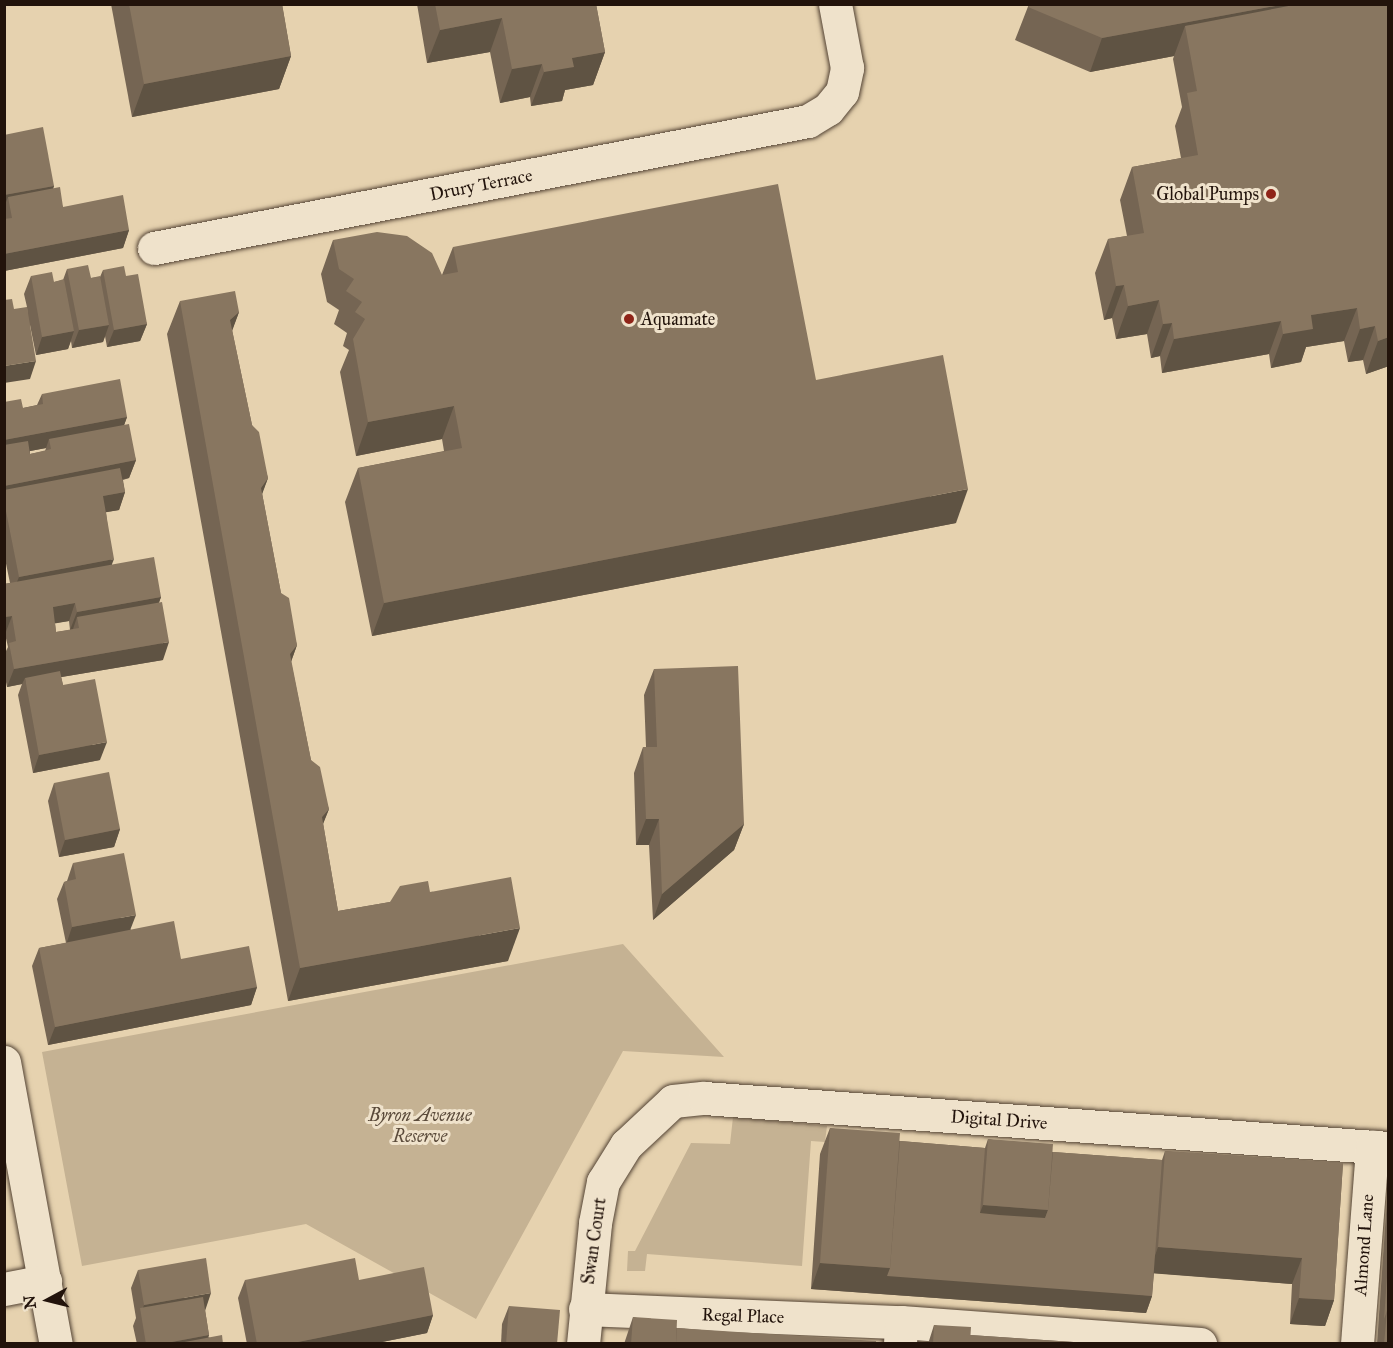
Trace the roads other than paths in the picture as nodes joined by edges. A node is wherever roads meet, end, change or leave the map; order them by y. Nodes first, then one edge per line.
1 (835, 4) edge
2 (154, 248) dead end
3 (4, 1062) edge
4 (626, 1145) joint
5 (1380, 1147) edge
6 (45, 1281) junction
7 (4, 1289) edge
8 (585, 1309) junction
9 (900, 1333) edge
10 (56, 1344) edge
11 (584, 1344) edge
12 (1200, 1344) edge
13 (1358, 1344) edge

1 - 2 street, Drury Terrace
3 - 6 street
4 - 5 street, Digital Drive
4 - 8 street, Swan Court
5 - 13 street, Almond Lane
6 - 7 street
6 - 10 street
8 - 9 street, Regal Place
8 - 11 street, Swan Court
9 - 12 street, Regal Place

